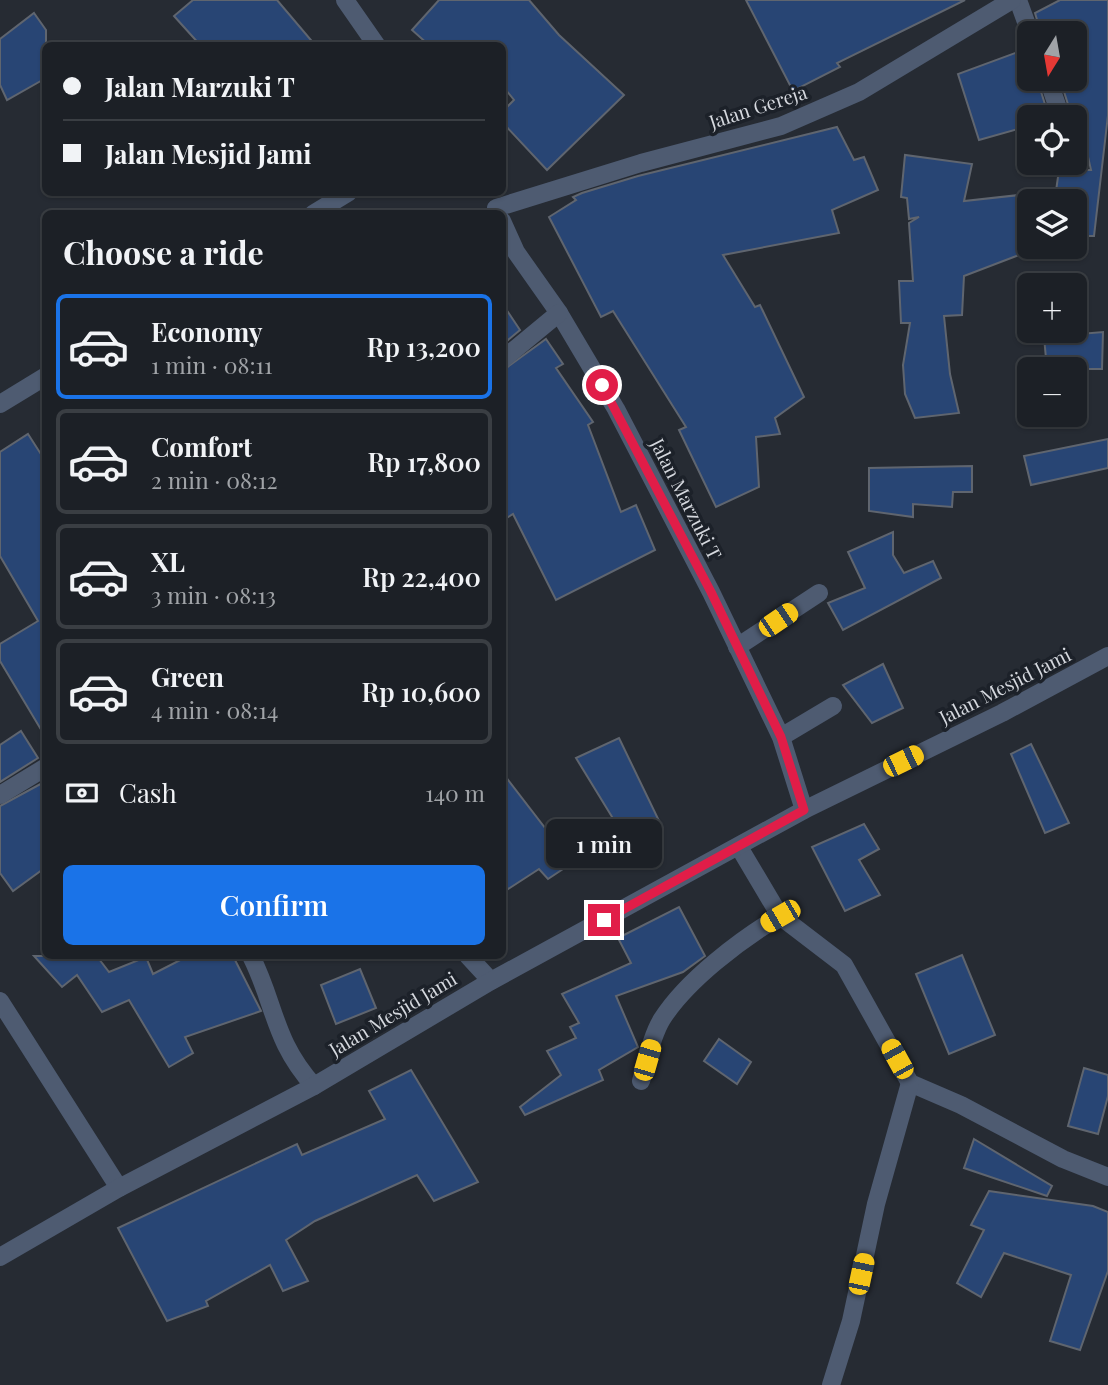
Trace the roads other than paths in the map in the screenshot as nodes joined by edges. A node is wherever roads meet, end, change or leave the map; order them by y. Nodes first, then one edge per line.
1 (345, 0) edge
2 (1012, 0) edge
3 (1018, 0) edge
4 (1026, 21) edge
5 (374, 42) edge
6 (342, 196) edge
7 (320, 210) edge
8 (506, 211) edge
9 (506, 230) edge
10 (559, 313) junction
11 (506, 357) edge
12 (42, 378) edge
13 (0, 404) edge
14 (820, 593) dead end
15 (737, 647) junction
16 (1108, 656) edge
17 (833, 706) dead end
18 (781, 737) junction
19 (42, 769) edge
20 (0, 795) edge
21 (804, 810) junction
22 (739, 847) junction
23 (780, 916) junction
24 (252, 959) edge
25 (471, 959) edge
26 (491, 981) junction
27 (0, 1001) edge
28 (641, 1081) dead end
29 (910, 1083) junction
30 (314, 1086) junction
31 (1108, 1177) edge
32 (119, 1188) junction
33 (0, 1257) edge
34 (831, 1385) edge

1 - 5 street
2 - 8 street, Jalan Gereja
3 - 4 street
6 - 7 street
9 - 10 street, Jalan Marzuki T
10 - 11 street
10 - 15 street, Jalan Marzuki T
12 - 13 street
14 - 15 street
15 - 18 street, Jalan Marzuki T
16 - 21 street, Jalan Mesjid Jami
17 - 18 street
18 - 21 street, Jalan Marzuki T
19 - 20 street
21 - 22 street, Jalan Mesjid Jami
22 - 23 street
22 - 26 street, Jalan Mesjid Jami
23 - 28 street
23 - 29 street
24 - 30 street
25 - 26 street
26 - 30 street, Jalan Mesjid Jami
27 - 32 street
29 - 31 street
29 - 34 street
30 - 32 street, Jalan Mesjid Jami
32 - 33 street, Jalan Mesjid Jami

